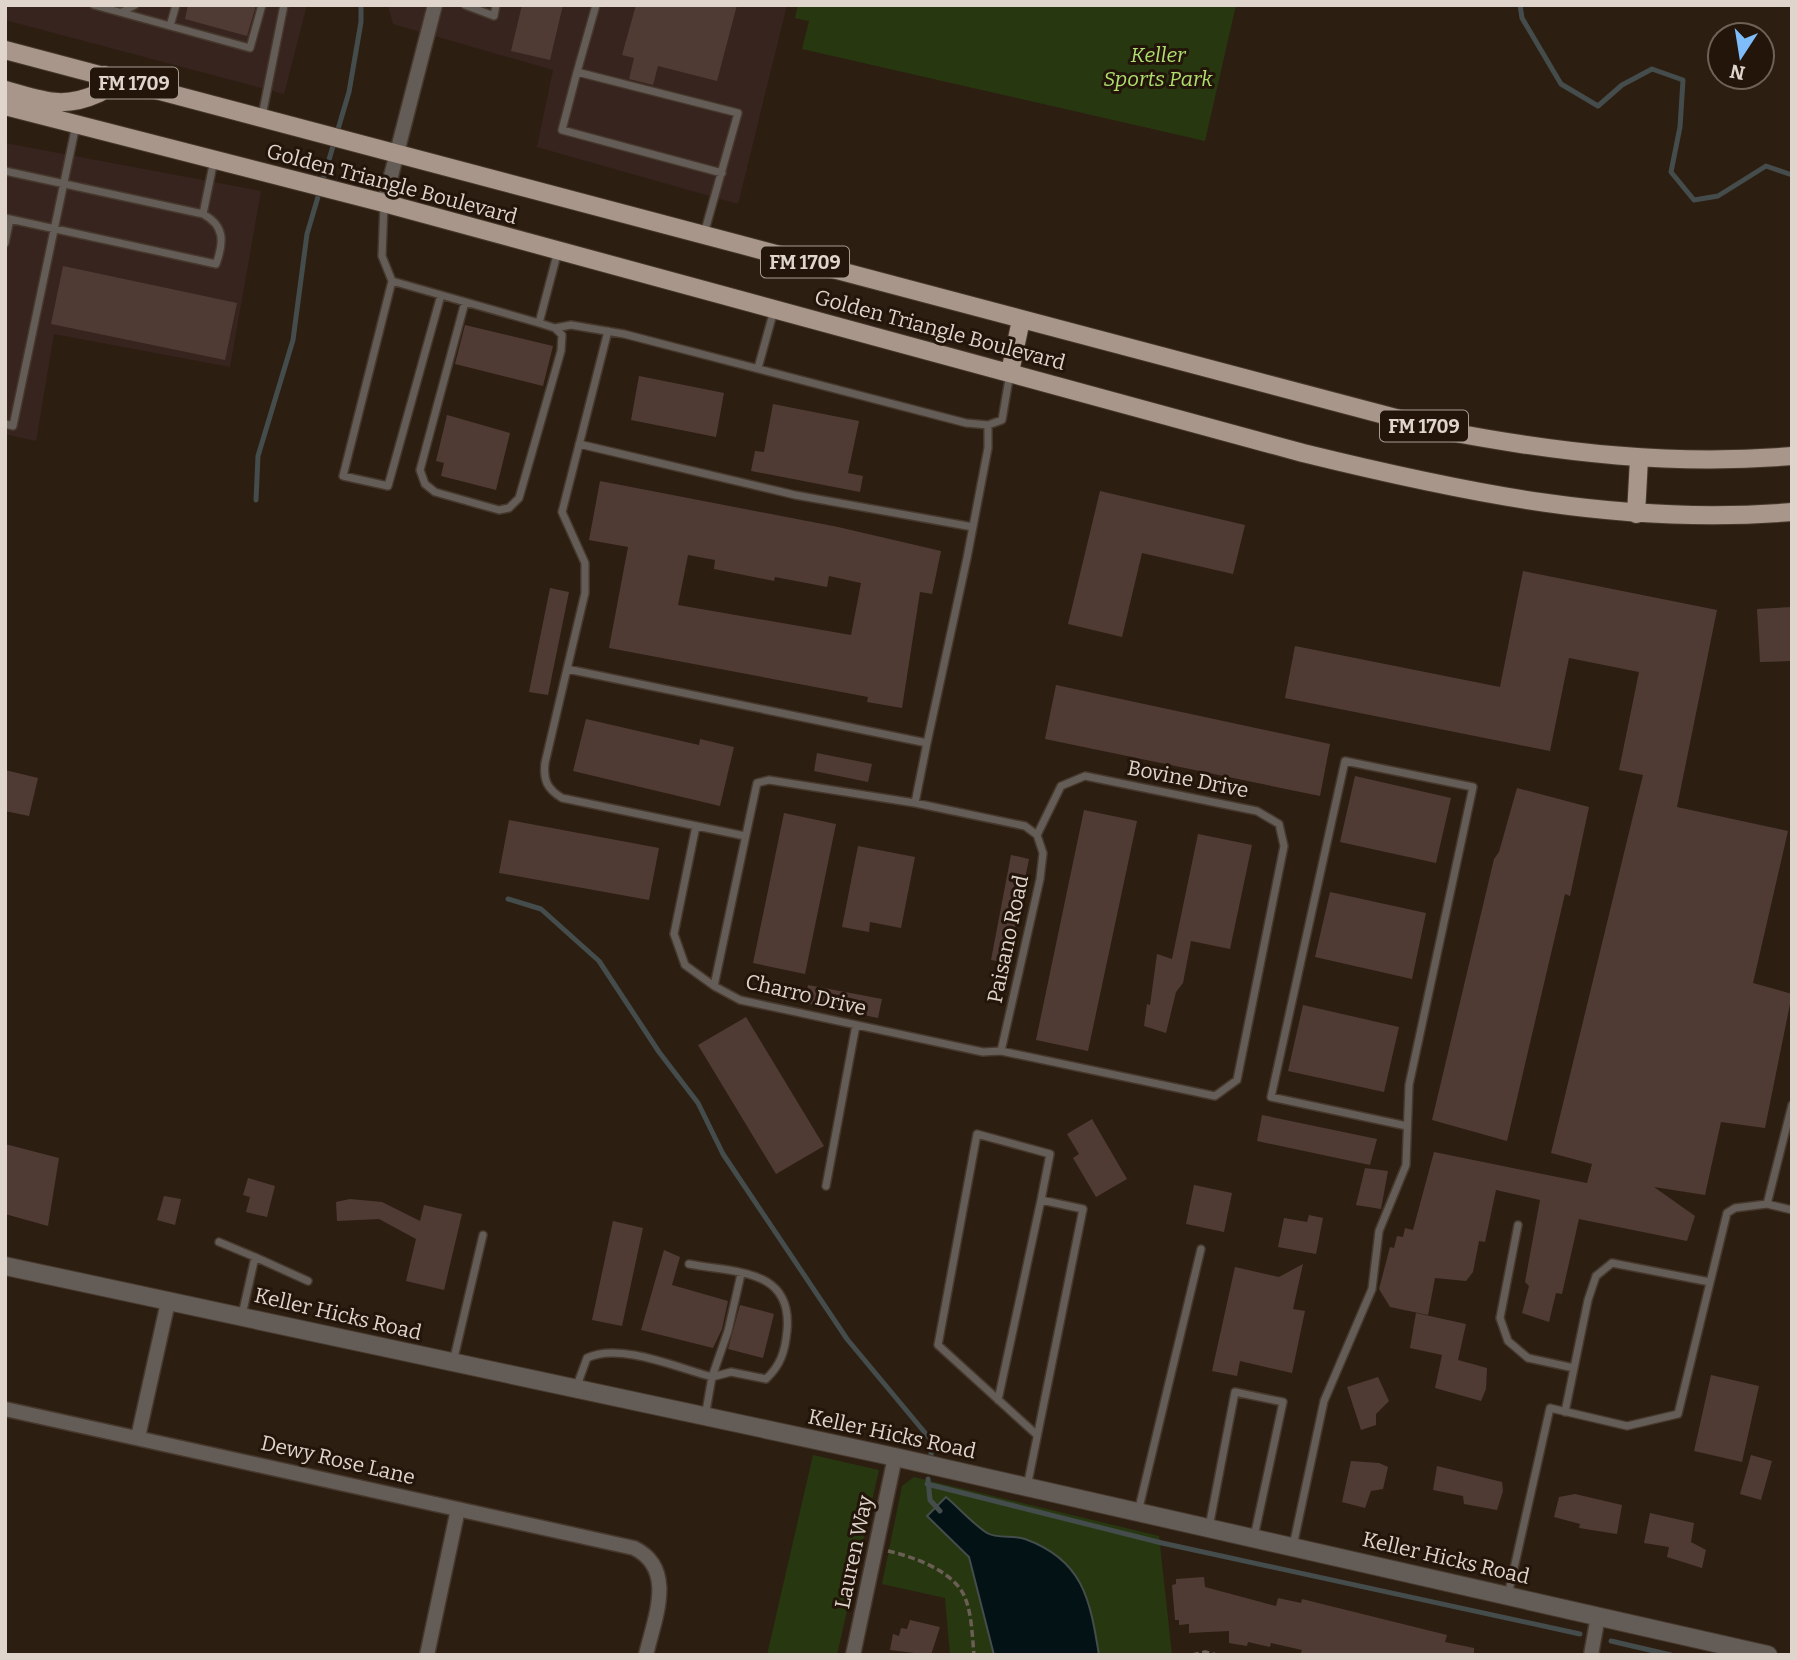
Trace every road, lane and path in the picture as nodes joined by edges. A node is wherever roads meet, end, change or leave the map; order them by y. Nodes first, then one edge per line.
1 (94, 5) edge
2 (135, 5) edge
3 (176, 5) edge
4 (262, 5) edge
5 (284, 5) edge
6 (435, 5) edge
7 (465, 5) edge
8 (496, 5) edge
9 (596, 5) edge
10 (122, 12) junction
11 (170, 26) junction
12 (5, 50) edge
13 (577, 72) junction
14 (104, 75) junction
15 (5, 90) edge
16 (5, 106) edge
17 (262, 116) junction
18 (77, 125) junction
19 (397, 152) junction
20 (214, 160) junction
21 (5, 171) edge
22 (722, 173) junction
23 (64, 184) junction
24 (384, 204) junction
25 (203, 214) junction
26 (8, 219) edge
27 (54, 229) junction
28 (704, 234) junction
29 (5, 243) edge
30 (558, 251) junction
31 (392, 281) junction
32 (441, 295) junction
33 (465, 302) junction
34 (774, 309) junction
35 (1021, 320) junction
36 (539, 323) junction
37 (555, 328) junction
38 (608, 331) junction
39 (758, 368) junction
40 (1010, 372) junction
41 (5, 424) edge
42 (988, 425) junction
43 (579, 444) junction
44 (1792, 456) edge
45 (1639, 459) junction
46 (1792, 512) edge
47 (1636, 514) junction
48 (973, 527) junction
49 (567, 669) junction
50 (927, 743) junction
51 (915, 803) junction
52 (696, 826) junction
53 (1037, 835) junction
54 (745, 836) junction
55 (714, 986) junction
56 (856, 1025) junction
57 (1001, 1051) junction
58 (1792, 1105) edge
59 (1407, 1126) junction
60 (826, 1185) dead end
61 (1041, 1200) junction
62 (1767, 1204) junction
63 (1792, 1210) edge
64 (1518, 1225) dead end
65 (482, 1235) dead end
66 (219, 1242) dead end
67 (1201, 1250) dead end
68 (255, 1256) junction
69 (689, 1264) dead end
70 (5, 1266) edge
71 (740, 1274) junction
72 (309, 1281) dead end
73 (1710, 1282) junction
74 (168, 1301) junction
75 (242, 1316) junction
76 (453, 1363) junction
77 (1574, 1368) junction
78 (712, 1377) junction
79 (576, 1390) junction
80 (998, 1400) junction
81 (5, 1409) edge
82 (1565, 1412) junction
83 (704, 1417) junction
84 (1037, 1435) junction
85 (138, 1437) junction
86 (895, 1457) junction
87 (1026, 1487) junction
88 (458, 1509) junction
89 (1138, 1512) junction
90 (1209, 1528) junction
91 (1254, 1538) junction
92 (1293, 1547) junction
93 (876, 1549) junction
94 (1508, 1595) junction
95 (1598, 1616) junction
96 (427, 1655) edge
97 (646, 1655) edge
98 (853, 1655) edge
99 (974, 1655) edge
100 (1192, 1655) edge
101 (1217, 1655) edge
102 (1591, 1655) edge
103 (1768, 1655) edge

1 - 10 lane
2 - 10 lane
3 - 11 lane
4 - 11 lane
5 - 17 lane
6 - 19 street
7 - 8 lane
9 - 13 lane
10 - 11 lane
12 - 14 main road, Golden Triangle Boulevard / FM 1709
13 - 22 lane
13 - 22 lane
14 - 15 main road
14 - 17 main road, Golden Triangle Boulevard / FM 1709
16 - 18 main road, Golden Triangle Boulevard / FM 1709
17 - 19 main road, Golden Triangle Boulevard / FM 1709
18 - 20 main road, Golden Triangle Boulevard / FM 1709
18 - 23 lane
19 - 24 street
19 - 28 main road, Golden Triangle Boulevard / FM 1709
20 - 24 main road, Golden Triangle Boulevard / FM 1709
20 - 25 lane
21 - 23 lane
22 - 28 lane
23 - 25 lane
23 - 27 lane
24 - 30 main road, Golden Triangle Boulevard / FM 1709
24 - 31 lane
25 - 27 lane
26 - 27 lane
26 - 29 lane
27 - 41 lane
28 - 35 main road, Golden Triangle Boulevard / FM 1709
30 - 34 main road, Golden Triangle Boulevard / FM 1709
30 - 36 lane
31 - 32 lane
31 - 32 lane
32 - 33 lane
33 - 36 lane
33 - 37 lane
34 - 39 lane
34 - 40 main road, Golden Triangle Boulevard / FM 1709
35 - 40 main road
35 - 45 main road, Golden Triangle Boulevard / FM 1709
36 - 37 lane
37 - 38 lane
38 - 39 lane
38 - 43 lane
39 - 42 lane
40 - 42 lane
40 - 47 main road, Golden Triangle Boulevard / FM 1709
42 - 48 lane
43 - 48 lane
43 - 49 lane
44 - 45 main road, Golden Triangle Boulevard / FM 1709
45 - 47 main road
46 - 47 main road, Golden Triangle Boulevard / FM 1709
48 - 50 lane
49 - 50 lane
49 - 52 lane
50 - 51 lane
51 - 53 lane
51 - 54 lane
52 - 54 lane
52 - 55 lane
53 - 57 lane, Paisano Road
53 - 57 lane, Bovine Drive
54 - 55 lane, Charro Drive
55 - 56 lane, Charro Drive
56 - 57 lane, Charro Drive
56 - 60 lane
58 - 62 lane
59 - 59 lane
59 - 92 lane
61 - 80 lane
61 - 80 lane
61 - 84 lane
62 - 63 lane
62 - 73 lane
64 - 77 lane
65 - 76 lane
66 - 68 lane
67 - 89 lane
68 - 72 lane
68 - 75 lane
69 - 71 lane
70 - 74 street, Keller Hicks Road
71 - 78 lane
71 - 78 lane
73 - 77 lane
73 - 82 lane
74 - 75 street, Keller Hicks Road
74 - 85 street
75 - 76 street, Keller Hicks Road
76 - 79 street, Keller Hicks Road
77 - 82 lane
78 - 79 lane
78 - 83 lane
79 - 83 street, Keller Hicks Road
80 - 84 lane
81 - 85 street, Dewy Rose Lane
82 - 94 lane
83 - 86 street, Keller Hicks Road
84 - 87 lane
85 - 88 street, Dewy Rose Lane
86 - 87 street, Keller Hicks Road
86 - 93 street, Lauren Way
87 - 89 street, Keller Hicks Road
88 - 96 street
88 - 97 street, Dewy Rose Lane
89 - 90 street, Keller Hicks Road
90 - 91 street, Keller Hicks Road
90 - 91 lane
91 - 92 street, Keller Hicks Road
92 - 94 street, Keller Hicks Road
93 - 98 street, Lauren Way
93 - 99 path
94 - 95 street, Keller Hicks Road
95 - 102 street
95 - 103 street, Keller Hicks Road
100 - 101 path

